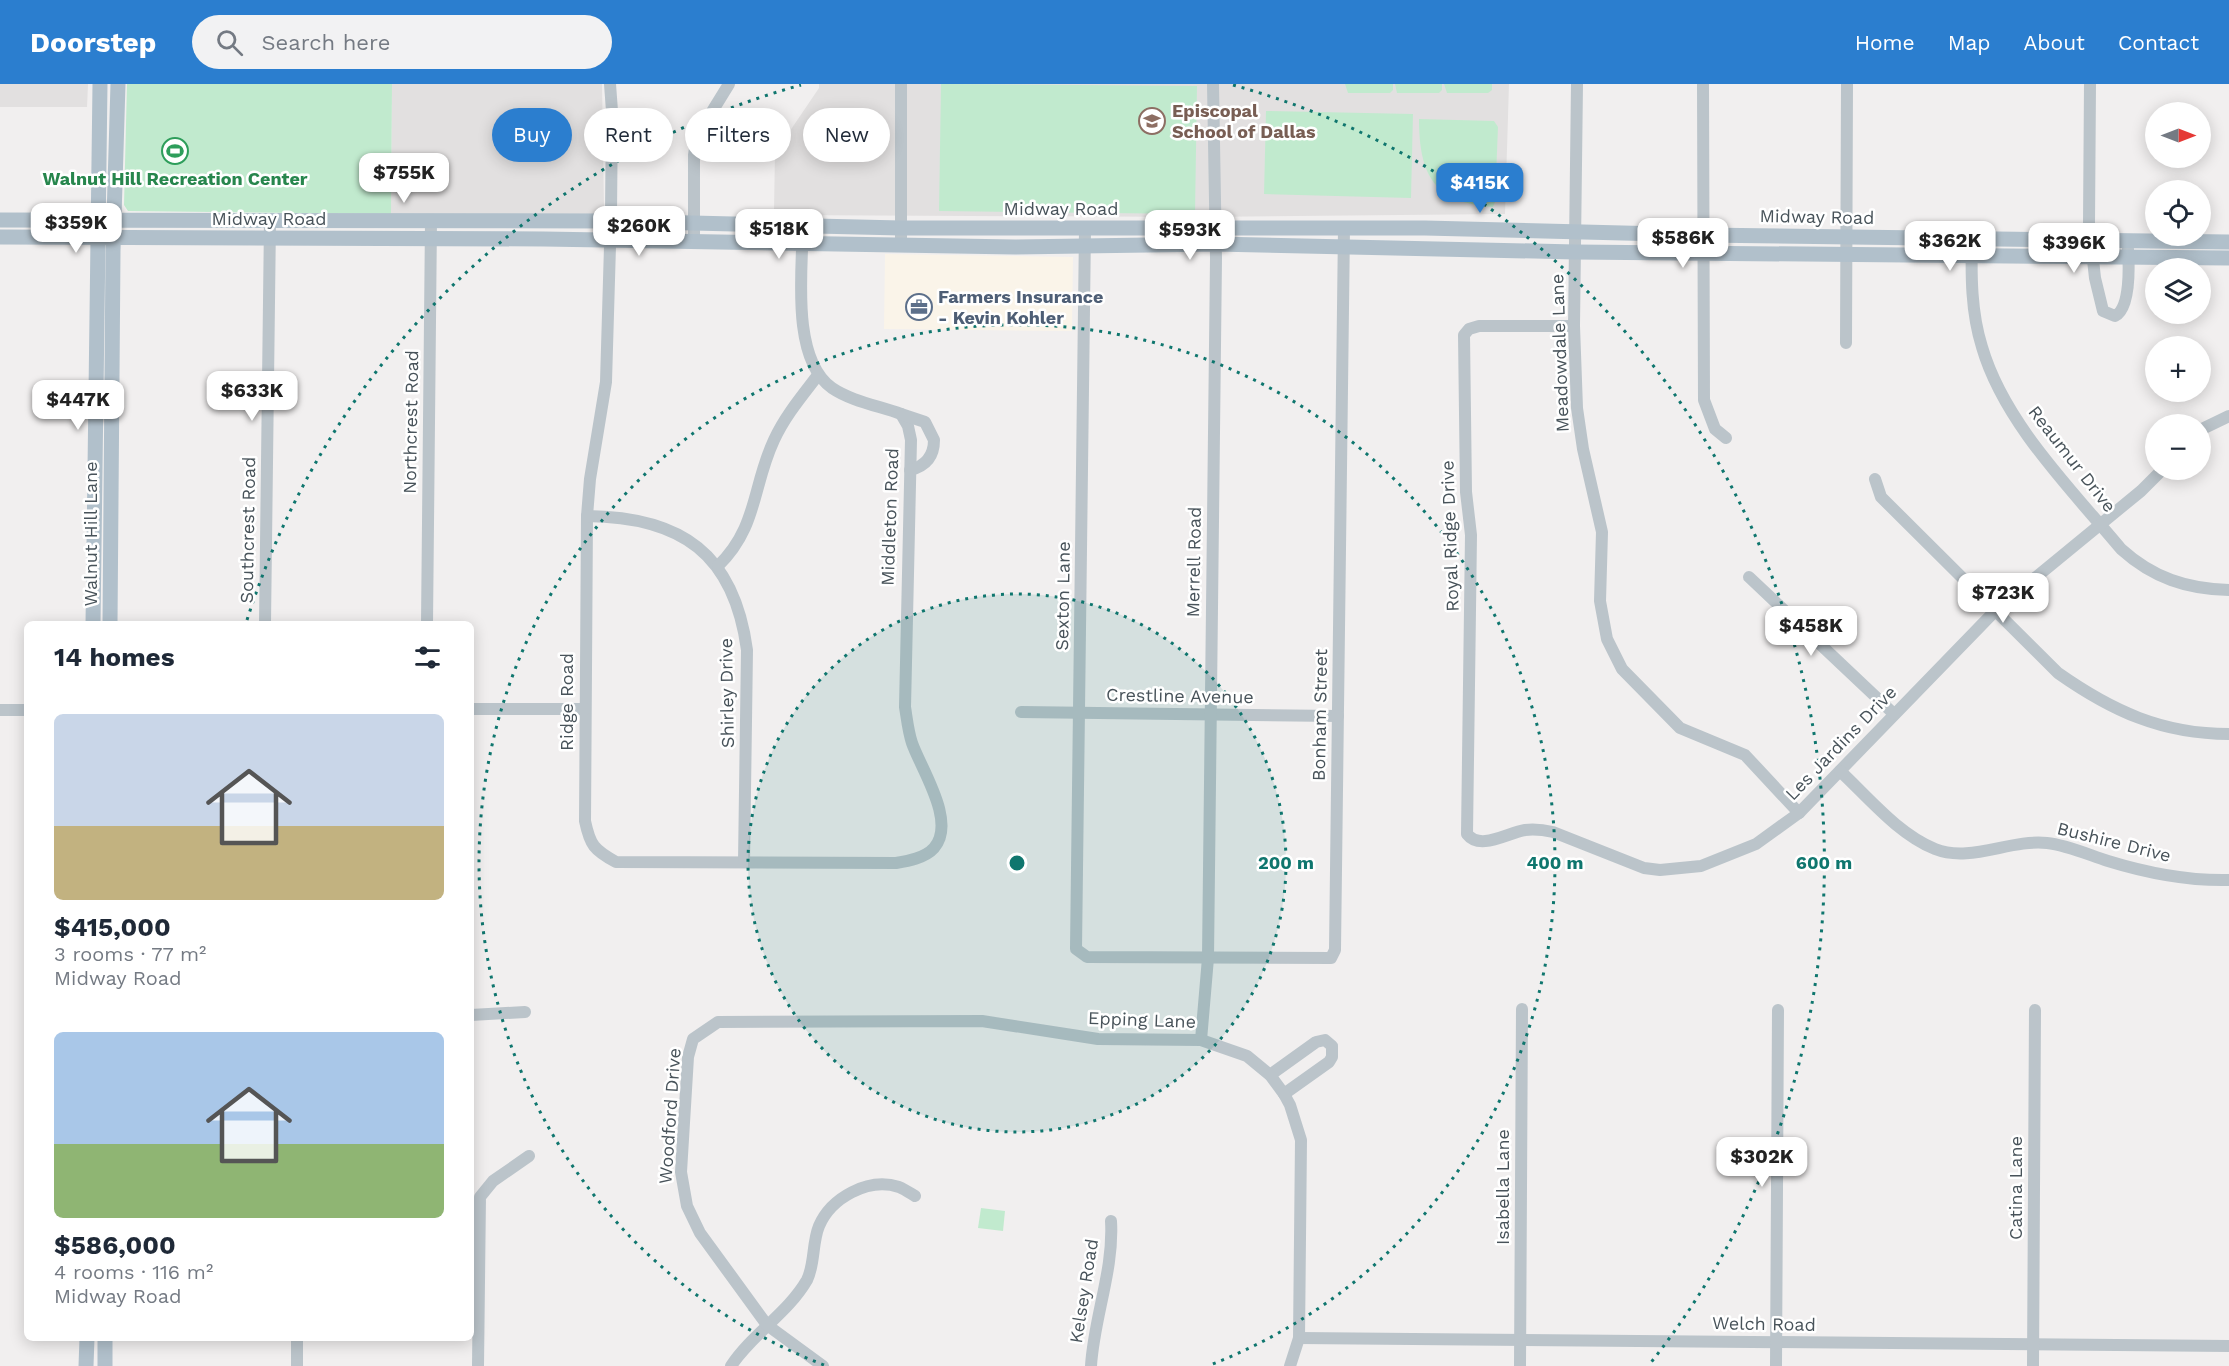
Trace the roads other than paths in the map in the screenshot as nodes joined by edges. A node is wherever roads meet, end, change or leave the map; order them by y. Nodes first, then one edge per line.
1 (100, 84) edge
2 (118, 84) edge
3 (610, 84) edge
4 (729, 84) edge
5 (901, 84) edge
6 (1213, 84) edge
7 (1576, 84) edge
8 (1703, 84) edge
9 (1847, 84) edge
10 (2090, 84) edge
11 (0, 220) edge
12 (98, 220) junction
13 (270, 220) junction
14 (431, 220) junction
15 (115, 221) junction
16 (476, 221) junction
17 (611, 221) junction
18 (694, 222) junction
19 (803, 225) junction
20 (901, 228) junction
21 (973, 228) junction
22 (1214, 228) junction
23 (1344, 228) junction
24 (1085, 229) junction
25 (1576, 233) junction
26 (1702, 236) junction
27 (0, 237) edge
28 (1846, 237) junction
29 (105, 238) junction
30 (269, 238) junction
31 (431, 239) junction
32 (476, 239) junction
33 (609, 239) junction
34 (1972, 239) junction
35 (2093, 240) junction
36 (2128, 240) junction
37 (694, 241) junction
38 (2229, 242) edge
39 (802, 244) junction
40 (1215, 244) junction
41 (902, 246) junction
42 (972, 246) junction
43 (1343, 246) junction
44 (1085, 247) junction
45 (1575, 252) junction
46 (1702, 253) junction
47 (1846, 255) junction
48 (1971, 256) junction
49 (2093, 257) junction
50 (2128, 258) junction
51 (2229, 258) edge
52 (1574, 326) junction
53 (1846, 343) dead end
54 (818, 375) junction
55 (901, 414) junction
56 (2229, 416) edge
57 (94, 422) junction
58 (111, 422) junction
59 (2211, 425) edge
60 (1726, 438) dead end
61 (910, 470) junction
62 (1875, 479) dead end
63 (2152, 480) edge
64 (587, 516) junction
65 (2100, 524) junction
66 (718, 566) junction
67 (1749, 577) dead end
68 (2229, 590) edge
69 (1996, 610) junction
70 (93, 621) edge
71 (110, 621) edge
72 (265, 621) edge
73 (427, 621) edge
74 (474, 709) edge
75 (585, 709) junction
76 (0, 710) edge
77 (24, 710) edge
78 (1022, 712) dead end
79 (1079, 713) junction
80 (1210, 713) junction
81 (1894, 714) junction
82 (1338, 716) junction
83 (2229, 734) edge
84 (1840, 771) junction
85 (1799, 813) junction
86 (1480, 843) joint
87 (924, 855) joint
88 (744, 862) junction
89 (2229, 880) edge
90 (1086, 957) joint
91 (1208, 958) junction
92 (1522, 1009) dead end
93 (1778, 1010) dead end
94 (2036, 1010) dead end
95 (525, 1012) dead end
96 (474, 1014) edge
97 (733, 1022) joint
98 (1201, 1040) junction
99 (1270, 1075) junction
100 (1284, 1094) junction
101 (529, 1156) dead end
102 (915, 1196) dead end
103 (1111, 1221) dead end
104 (767, 1325) junction
105 (1299, 1338) junction
106 (1520, 1340) junction
107 (87, 1341) edge
108 (105, 1341) edge
109 (297, 1341) edge
110 (1776, 1343) junction
111 (2034, 1344) junction
112 (2229, 1346) edge
113 (86, 1366) edge
114 (105, 1366) edge
115 (297, 1366) edge
116 (478, 1366) edge
117 (731, 1366) edge
118 (823, 1366) edge
119 (1091, 1366) edge
120 (1290, 1366) edge
121 (1520, 1366) edge
122 (1776, 1366) edge
123 (2033, 1366) edge

1 - 12 main road, Walnut Hill Lane
2 - 15 main road, Walnut Hill Lane
3 - 17 street, Ridge Road
4 - 18 street
5 - 20 street
6 - 22 street, Merrell Road
7 - 25 street, Meadowdale Lane
8 - 26 street
9 - 28 street
10 - 35 street
11 - 12 main road, Midway Road
12 - 15 main road, Midway Road
12 - 29 main road, Walnut Hill Lane
13 - 14 main road, Midway Road
13 - 15 main road, Midway Road
13 - 30 street, Southcrest Road
14 - 16 main road, Midway Road
14 - 31 street, Northcrest Road
15 - 29 main road, Walnut Hill Lane
16 - 17 main road, Midway Road
16 - 32 main road
17 - 18 main road, Midway Road
17 - 33 street, Ridge Road
18 - 19 main road, Midway Road
18 - 37 street
19 - 20 main road, Midway Road
19 - 39 street
20 - 21 main road, Midway Road
20 - 41 street
21 - 24 main road, Midway Road
21 - 42 main road
22 - 23 main road, Midway Road
22 - 24 main road, Midway Road
22 - 40 street, Merrell Road
23 - 25 main road, Midway Road
23 - 43 street, Bonham Street
24 - 44 street, Sexton Lane
25 - 26 main road, Midway Road
25 - 45 street, Meadowdale Lane
26 - 28 main road, Midway Road
26 - 46 street
27 - 29 main road, Midway Road
28 - 34 main road, Midway Road
28 - 47 street
29 - 30 main road, Midway Road
29 - 57 main road, Walnut Hill Lane
29 - 58 main road, Walnut Hill Lane
30 - 31 main road, Midway Road
30 - 72 street, Southcrest Road
31 - 32 main road, Midway Road
31 - 73 street, Northcrest Road
32 - 33 main road, Midway Road
33 - 37 main road, Midway Road
33 - 64 street, Ridge Road
34 - 35 main road, Midway Road
34 - 48 street, Reaumur Drive
35 - 36 main road, Midway Road
35 - 49 street
36 - 38 main road, Midway Road
36 - 50 street
37 - 39 main road, Midway Road
39 - 41 main road, Midway Road
39 - 54 street
40 - 43 main road, Midway Road
40 - 44 main road, Midway Road
40 - 80 street, Merrell Road
41 - 42 main road, Midway Road
42 - 44 main road, Midway Road
43 - 45 main road, Midway Road
43 - 82 street, Bonham Street
44 - 79 street, Sexton Lane
45 - 46 main road, Midway Road
45 - 52 street, Meadowdale Lane
46 - 47 main road, Midway Road
46 - 60 street
47 - 48 main road, Midway Road
47 - 53 street
48 - 49 main road, Midway Road
48 - 65 street, Reaumur Drive
49 - 50 main road, Midway Road
49 - 50 street
50 - 51 main road, Midway Road
52 - 85 street, Meadowdale Lane
52 - 86 street, Royal Ridge Drive
54 - 55 street
54 - 66 street
55 - 61 street, Middleton Road
55 - 61 street
56 - 59 street
57 - 58 main road
57 - 70 main road, Walnut Hill Lane
58 - 71 main road, Walnut Hill Lane
61 - 87 street, Middleton Road
62 - 69 street
63 - 65 street, Les Jardins Drive
64 - 66 street, Shirley Drive
64 - 75 street, Ridge Road
65 - 68 street, Reaumur Drive
65 - 69 street, Les Jardins Drive
66 - 88 street, Shirley Drive
67 - 81 street
69 - 81 street, Les Jardins Drive
69 - 83 street
74 - 75 street
75 - 88 street, Ridge Road
76 - 77 street
78 - 79 street, Crestline Avenue
79 - 80 street, Crestline Avenue
79 - 90 street, Sexton Lane
80 - 82 street, Crestline Avenue
80 - 91 street, Merrell Road
81 - 84 street, Les Jardins Drive
82 - 91 street, Bonham Street
84 - 85 street, Les Jardins Drive
84 - 89 street, Bushire Drive
85 - 86 street, Les Jardins Drive
87 - 88 street, Ridge Road
90 - 91 street, Bonham Street
91 - 98 street, Merrell Road
92 - 106 street, Isabella Lane
93 - 110 street
94 - 111 street, Catina Lane
95 - 96 street
97 - 98 street, Epping Lane
97 - 104 street, Woodford Drive
98 - 99 street, Epping Lane
99 - 100 street, Epping Lane
99 - 100 street
100 - 105 street, Epping Lane
101 - 116 street
102 - 104 street
103 - 119 street, Kelsey Road
104 - 117 street
104 - 118 street, Woodford Drive
105 - 106 street, Welch Road
105 - 120 street
106 - 110 street, Welch Road
106 - 121 street, Isabella Lane
107 - 113 main road
108 - 114 main road
109 - 115 street
110 - 111 street, Welch Road
110 - 122 street
111 - 112 street, Welch Road
111 - 123 street, Catina Lane

